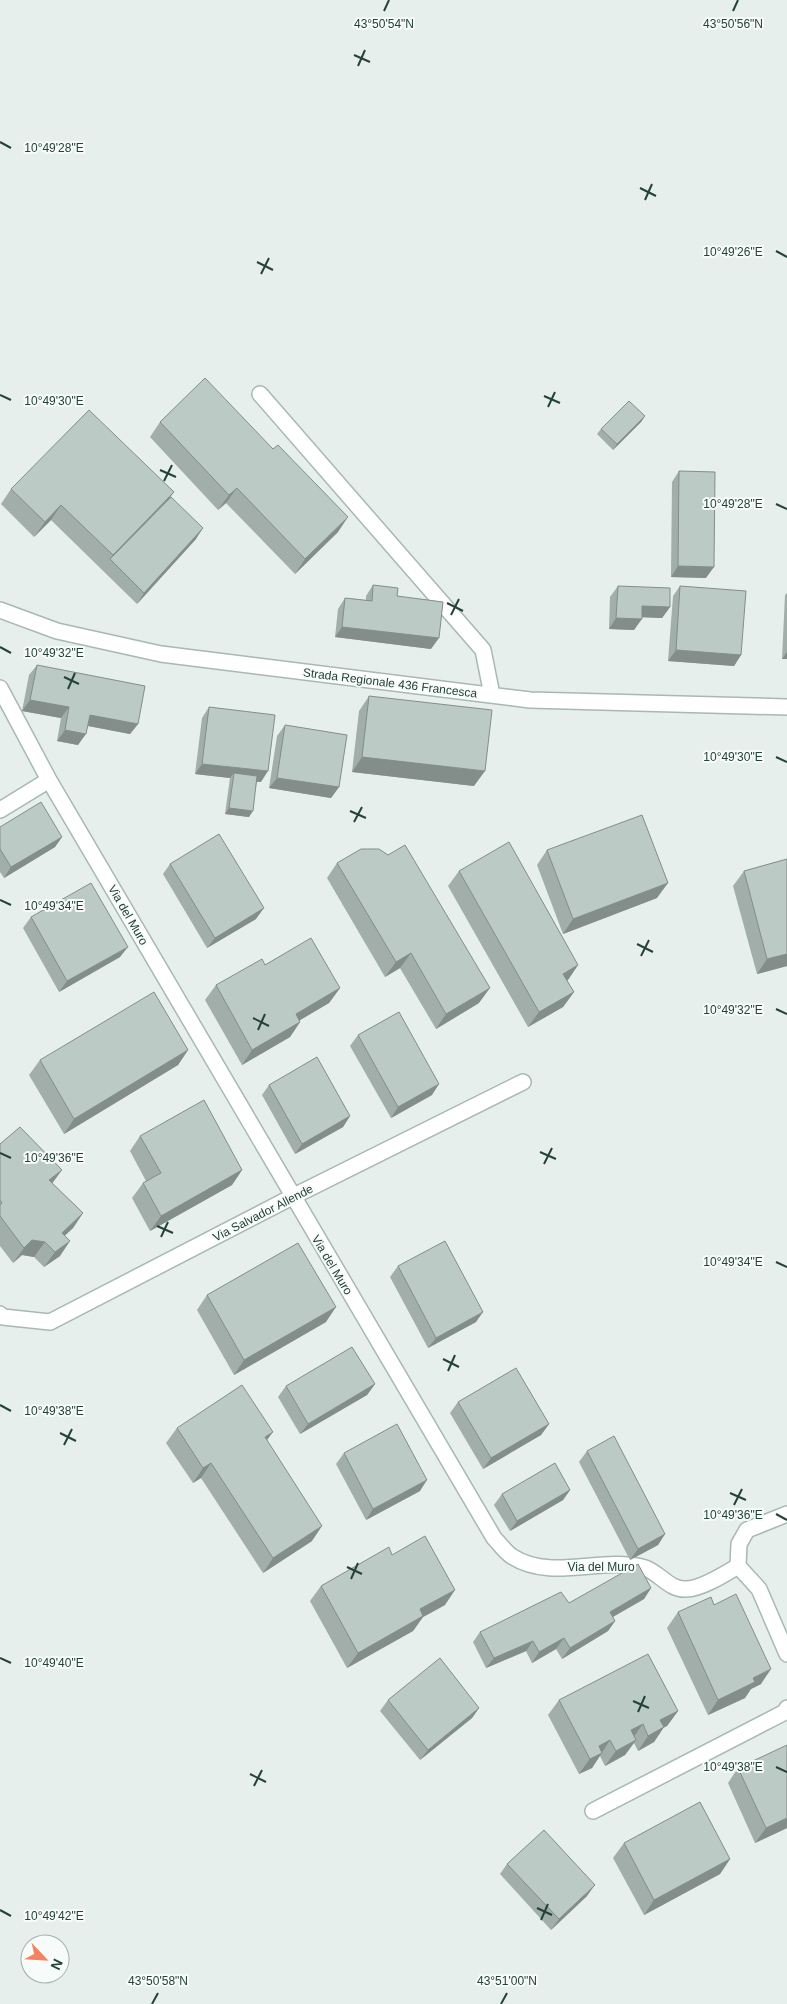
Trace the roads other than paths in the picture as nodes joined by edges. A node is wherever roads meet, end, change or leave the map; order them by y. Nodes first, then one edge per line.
1 (260, 394) dead end
2 (0, 610) edge
3 (0, 688) edge
4 (492, 695) junction
5 (787, 707) edge
6 (49, 780) junction
7 (0, 810) edge
8 (523, 1082) dead end
9 (292, 1197) junction
10 (0, 1314) edge
11 (787, 1514) edge
12 (738, 1566) junction
13 (787, 1654) edge
14 (787, 1708) edge
15 (593, 1811) dead end

1 - 4 street
2 - 4 street, Strada Regionale 436 Francesca
3 - 6 street, Via del Muro
4 - 5 street, Strada Regionale 436 Francesca
6 - 7 street
6 - 9 street, Via del Muro
8 - 9 street, Via Salvador Allende
9 - 10 street, Via Salvador Allende
9 - 12 street, Via del Muro
11 - 12 street
12 - 13 street
14 - 15 street

